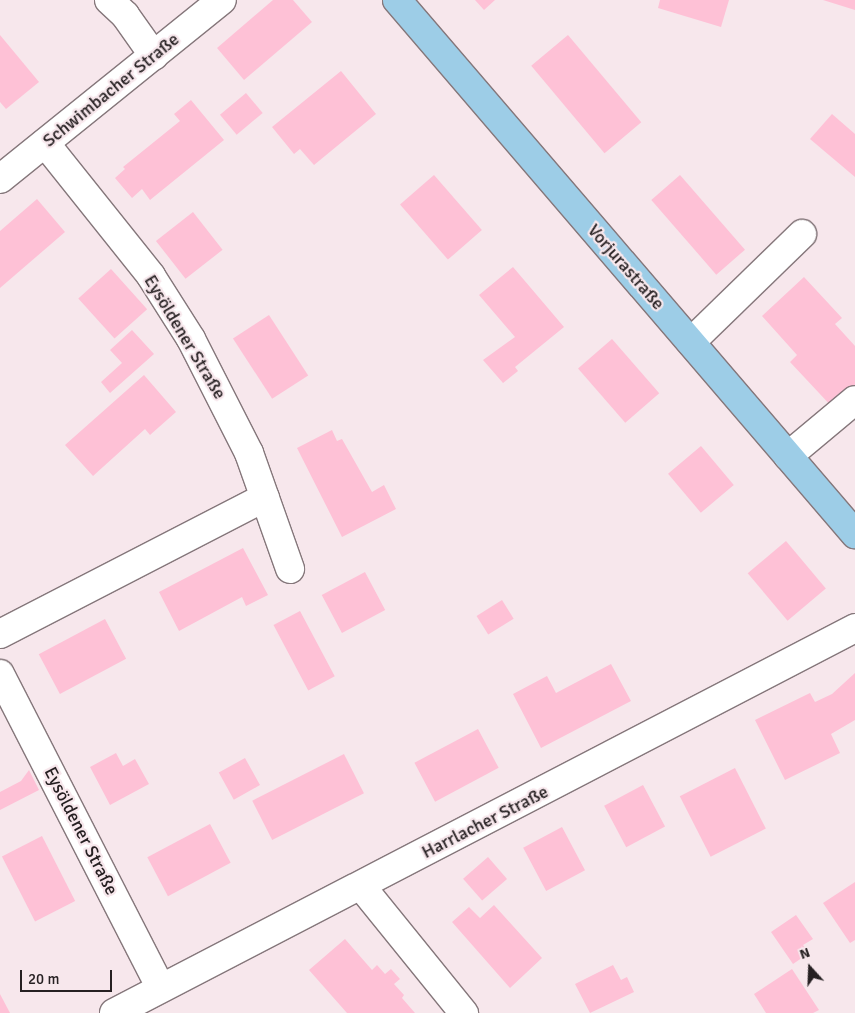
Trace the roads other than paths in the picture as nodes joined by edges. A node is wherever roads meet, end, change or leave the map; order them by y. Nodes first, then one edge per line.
1 (109, 0) edge
2 (222, 0) edge
3 (397, 0) edge
4 (154, 56) junction
5 (45, 143) junction
6 (0, 179) edge
7 (802, 234) dead end
8 (691, 342) junction
9 (855, 400) edge
10 (788, 456) junction
11 (265, 497) junction
12 (855, 534) edge
13 (290, 569) dead end
14 (855, 628) edge
15 (0, 634) edge
16 (0, 674) edge
17 (361, 886) junction
18 (161, 988) junction
19 (114, 1013) edge
20 (464, 1013) edge

1 - 4 street
2 - 4 street, Schwimbacher Straße
3 - 8 main road, Vorjurastraße
4 - 5 street, Schwimbacher Straße
5 - 6 street, Schwimbacher Straße
5 - 11 street, Eysöldener Straße
7 - 8 street
8 - 10 main road, Vorjurastraße
9 - 10 street
10 - 12 main road, Vorjurastraße
11 - 13 street, Eysöldener Straße
11 - 15 street
14 - 17 street, Harrlacher Straße
16 - 18 street, Eysöldener Straße
17 - 18 street, Harrlacher Straße
17 - 20 street
18 - 19 street, Harrlacher Straße

